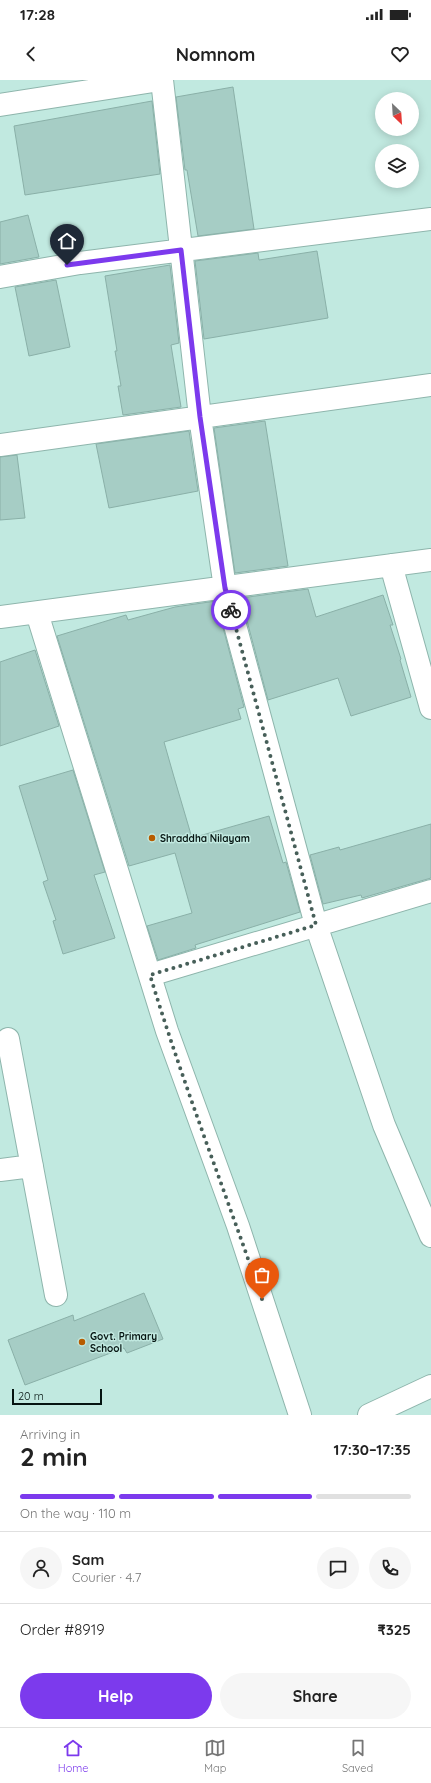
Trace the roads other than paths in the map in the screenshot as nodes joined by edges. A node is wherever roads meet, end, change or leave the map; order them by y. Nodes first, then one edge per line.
1 (161, 80) edge
2 (0, 105) edge
3 (431, 219) edge
4 (181, 250) junction
5 (0, 277) edge
6 (431, 385) edge
7 (200, 417) junction
8 (0, 445) edge
9 (431, 560) edge
10 (391, 565) junction
11 (225, 588) junction
12 (37, 613) junction
13 (0, 617) edge
14 (431, 708) edge
15 (431, 891) edge
16 (316, 925) junction
17 (150, 975) junction
18 (8, 1039) dead end
19 (32, 1166) junction
20 (0, 1170) edge
21 (431, 1236) edge
22 (56, 1295) dead end
23 (431, 1386) edge
24 (300, 1415) edge
25 (369, 1415) edge

1 - 2 street
1 - 4 street
3 - 4 street
4 - 5 street
4 - 7 street
6 - 7 street
7 - 8 street
7 - 11 street
9 - 10 street
10 - 11 street
10 - 14 street
11 - 12 street
11 - 16 street
12 - 13 street
12 - 17 street
15 - 16 street
16 - 17 street
16 - 21 street
17 - 24 street
18 - 19 street
19 - 20 street
19 - 22 street
23 - 25 street

